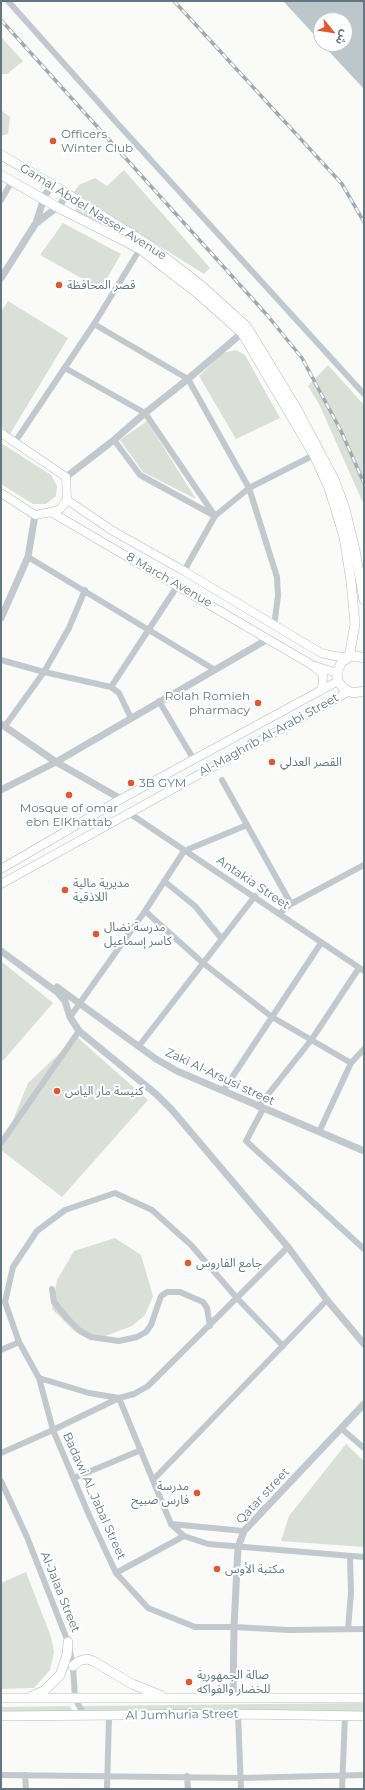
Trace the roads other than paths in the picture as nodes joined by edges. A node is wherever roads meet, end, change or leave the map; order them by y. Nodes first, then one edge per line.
1 (8, 1) edge
2 (1, 155) edge
3 (1, 175) edge
4 (12, 181) junction
5 (53, 185) junction
6 (66, 193) junction
7 (43, 199) junction
8 (1, 200) edge
9 (57, 207) junction
10 (36, 224) junction
11 (140, 249) junction
12 (2, 276) edge
13 (94, 324) junction
14 (242, 333) junction
15 (65, 368) junction
16 (188, 379) junction
17 (364, 394) edge
18 (145, 413) junction
19 (1, 433) edge
20 (114, 440) junction
21 (15, 442) junction
22 (314, 455) junction
23 (66, 477) junction
24 (249, 488) junction
25 (1, 493) edge
26 (67, 500) junction
27 (51, 512) junction
28 (35, 515) junction
29 (215, 516) junction
30 (28, 557) junction
31 (184, 571) junction
32 (178, 585) junction
33 (85, 590) junction
34 (364, 600) edge
35 (1, 618) edge
36 (274, 626) junction
37 (150, 630) junction
38 (268, 639) junction
39 (349, 657) junction
40 (364, 658) edge
41 (1, 660) edge
42 (312, 665) junction
43 (215, 670) junction
44 (44, 672) junction
45 (338, 677) junction
46 (111, 687) junction
47 (322, 690) junction
48 (364, 691) edge
49 (348, 692) junction
50 (159, 701) junction
51 (131, 718) junction
52 (3, 725) edge
53 (194, 760) junction
54 (56, 762) junction
55 (222, 780) dead end
56 (1, 790) edge
57 (121, 799) junction
58 (130, 813) junction
59 (247, 825) junction
60 (184, 851) junction
61 (364, 865) edge
62 (1, 869) edge
63 (164, 881) junction
64 (1, 884) edge
65 (255, 896) junction
66 (291, 904) junction
67 (146, 911) junction
68 (279, 914) junction
69 (221, 938) junction
70 (321, 943) junction
71 (1, 945) edge
72 (1, 951) edge
73 (203, 963) junction
74 (362, 969) edge
75 (79, 1003) junction
76 (70, 1017) junction
77 (272, 1017) junction
78 (79, 1031) junction
79 (312, 1039) junction
80 (139, 1046) junction
81 (364, 1048) edge
82 (351, 1063) junction
83 (223, 1091) junction
84 (260, 1108) junction
85 (319, 1132) junction
86 (1, 1143) edge
87 (364, 1151) edge
88 (288, 1247) junction
89 (364, 1249) edge
90 (52, 1289) dead end
91 (236, 1297) junction
92 (327, 1300) junction
93 (3, 1302) edge
94 (210, 1326) junction
95 (20, 1342) junction
96 (364, 1344) edge
97 (283, 1346) junction
98 (1, 1350) edge
99 (39, 1378) junction
100 (119, 1398) junction
101 (364, 1404) edge
102 (342, 1429) junction
103 (53, 1430) junction
104 (364, 1448) edge
105 (141, 1450) junction
106 (1, 1452) edge
107 (74, 1478) junction
108 (154, 1479) junction
109 (1, 1481) edge
110 (171, 1524) junction
111 (244, 1530) junction
112 (184, 1536) junction
113 (238, 1547) junction
114 (350, 1557) junction
115 (364, 1557) edge
116 (116, 1574) junction
117 (234, 1627) junction
118 (348, 1629) junction
119 (364, 1629) edge
120 (68, 1642) junction
121 (73, 1666) junction
122 (1, 1698) edge
123 (26, 1698) junction
124 (75, 1698) junction
125 (167, 1698) junction
126 (364, 1698) edge
127 (233, 1699) junction
128 (238, 1714) junction
129 (84, 1715) junction
130 (1, 1716) edge
131 (109, 1716) junction
132 (345, 1716) junction
133 (364, 1716) edge
134 (1, 1775) edge
135 (25, 1775) junction
136 (344, 1775) junction
137 (364, 1775) edge
138 (187, 1776) junction
139 (108, 1778) junction
140 (241, 1778) junction
141 (26, 1789) edge
142 (107, 1789) edge
143 (188, 1789) edge
144 (241, 1789) edge
145 (342, 1789) edge

1 - 17 street
2 - 5 main road, Gamal Abdel Nasser Avenue
3 - 4 main road, Gamal Abdel Nasser Avenue
4 - 7 main road, Gamal Abdel Nasser Avenue
4 - 8 street
5 - 6 main road, Gamal Abdel Nasser Avenue
5 - 7 street
6 - 9 street
6 - 34 main road, Gamal Abdel Nasser Avenue
7 - 9 main road, Gamal Abdel Nasser Avenue
7 - 10 street
9 - 10 street
9 - 11 main road, Gamal Abdel Nasser Avenue
10 - 12 street
11 - 13 street
11 - 14 main road, Gamal Abdel Nasser Avenue
13 - 15 street
13 - 16 street
14 - 16 street
14 - 22 main road, Gamal Abdel Nasser Avenue
15 - 18 street
15 - 21 street
16 - 18 street
16 - 24 street
18 - 20 street
18 - 29 street
19 - 21 main road
20 - 23 street
20 - 29 street
21 - 23 main road
22 - 24 street
22 - 39 main road, Gamal Abdel Nasser Avenue
23 - 26 main road
24 - 29 street
24 - 36 street
25 - 28 main road
26 - 27 main road
26 - 31 main road
27 - 28 main road
27 - 32 main road, 8 March Avenue
28 - 30 street
29 - 31 street
30 - 33 street
30 - 35 street
31 - 36 main road
32 - 37 street
32 - 38 main road, 8 March Avenue
33 - 37 street
33 - 44 street
36 - 39 main road
37 - 43 street
37 - 46 street
38 - 42 main road, 8 March Avenue
38 - 43 street
39 - 40 main road
39 - 45 main road
41 - 44 street
42 - 45 main road, 8 March Avenue
42 - 47 main road
43 - 50 street
44 - 46 street
44 - 52 street
45 - 47 main road
45 - 49 main road
46 - 51 street
47 - 53 main road
48 - 49 main road
49 - 58 main road, Al-Maghrib Al-Arabi Street
50 - 51 street
50 - 53 street
51 - 54 street
52 - 54 street
53 - 57 main road
54 - 56 street
54 - 57 street
55 - 59 street
57 - 62 main road
58 - 60 street, Antakia Street
58 - 64 main road, Al-Maghrib Al-Arabi Street
59 - 60 street
59 - 66 street
60 - 63 street
60 - 65 street, Antakia Street
61 - 66 street
63 - 67 street
63 - 69 street
65 - 68 street, Antakia Street
65 - 69 street
66 - 68 street
67 - 73 street
67 - 75 street
68 - 70 street, Antakia Street
69 - 73 street
70 - 74 street, Antakia Street
70 - 77 street
71 - 75 street, Zaki Al-Arsusi street
72 - 76 street
73 - 77 street
73 - 80 street
74 - 79 street
75 - 76 street
75 - 80 street, Zaki Al-Arsusi street
76 - 78 street
77 - 79 street
77 - 83 street
78 - 86 street
78 - 88 street
79 - 82 street
79 - 84 street
80 - 83 street, Zaki Al-Arsusi street
81 - 82 street
82 - 85 street
83 - 84 street, Zaki Al-Arsusi street
84 - 85 street, Zaki Al-Arsusi street
84 - 89 street
85 - 87 street, Zaki Al-Arsusi street
88 - 91 street
88 - 92 street
90 - 94 street
91 - 93 street
91 - 94 street
91 - 97 street
92 - 96 street
92 - 97 street
93 - 95 street, Badawi Al_Jabal Street
94 - 100 street
95 - 98 street
95 - 99 street, Badawi Al_Jabal Street
97 - 108 street
99 - 100 street
99 - 103 street, Badawi Al_Jabal Street
100 - 103 street
100 - 105 street
101 - 102 street, Qatar street
102 - 104 street
102 - 111 street, Qatar street
103 - 106 street
103 - 107 street, Badawi Al_Jabal Street
105 - 107 street
105 - 108 street
107 - 116 street, Badawi Al_Jabal Street
108 - 110 street
109 - 120 street, Al-Jalaa Street
110 - 111 street
110 - 112 street
111 - 113 street, Qatar street
112 - 113 street
112 - 116 street
113 - 114 street
113 - 117 street, Qatar street
114 - 115 street
114 - 118 street
116 - 117 street, Badawi Al_Jabal Street
117 - 118 street, Badawi Al_Jabal Street
117 - 127 street, Qatar street
118 - 119 street, Badawi Al_Jabal Street
120 - 121 street, Al-Jalaa Street
120 - 123 main road
121 - 124 street, Al-Jalaa Street
121 - 125 main road
122 - 123 main road, Al Jumhuria Street
123 - 124 main road, Al Jumhuria Street
124 - 125 main road, Al Jumhuria Street
124 - 129 street, Al-Jalaa Street
125 - 127 main road, Al Jumhuria Street
126 - 127 main road, Al Jumhuria Street
128 - 131 main road, Al Jumhuria Street
128 - 132 main road, Al Jumhuria Street
128 - 140 street
129 - 130 main road, Al Jumhuria Street
129 - 131 main road, Al Jumhuria Street
131 - 139 street
132 - 133 main road, Al Jumhuria Street
132 - 136 street
134 - 135 street
135 - 139 street
135 - 141 street
136 - 137 street
136 - 140 street
136 - 145 street
138 - 139 street
138 - 140 street
138 - 143 street
139 - 142 street
140 - 144 street

